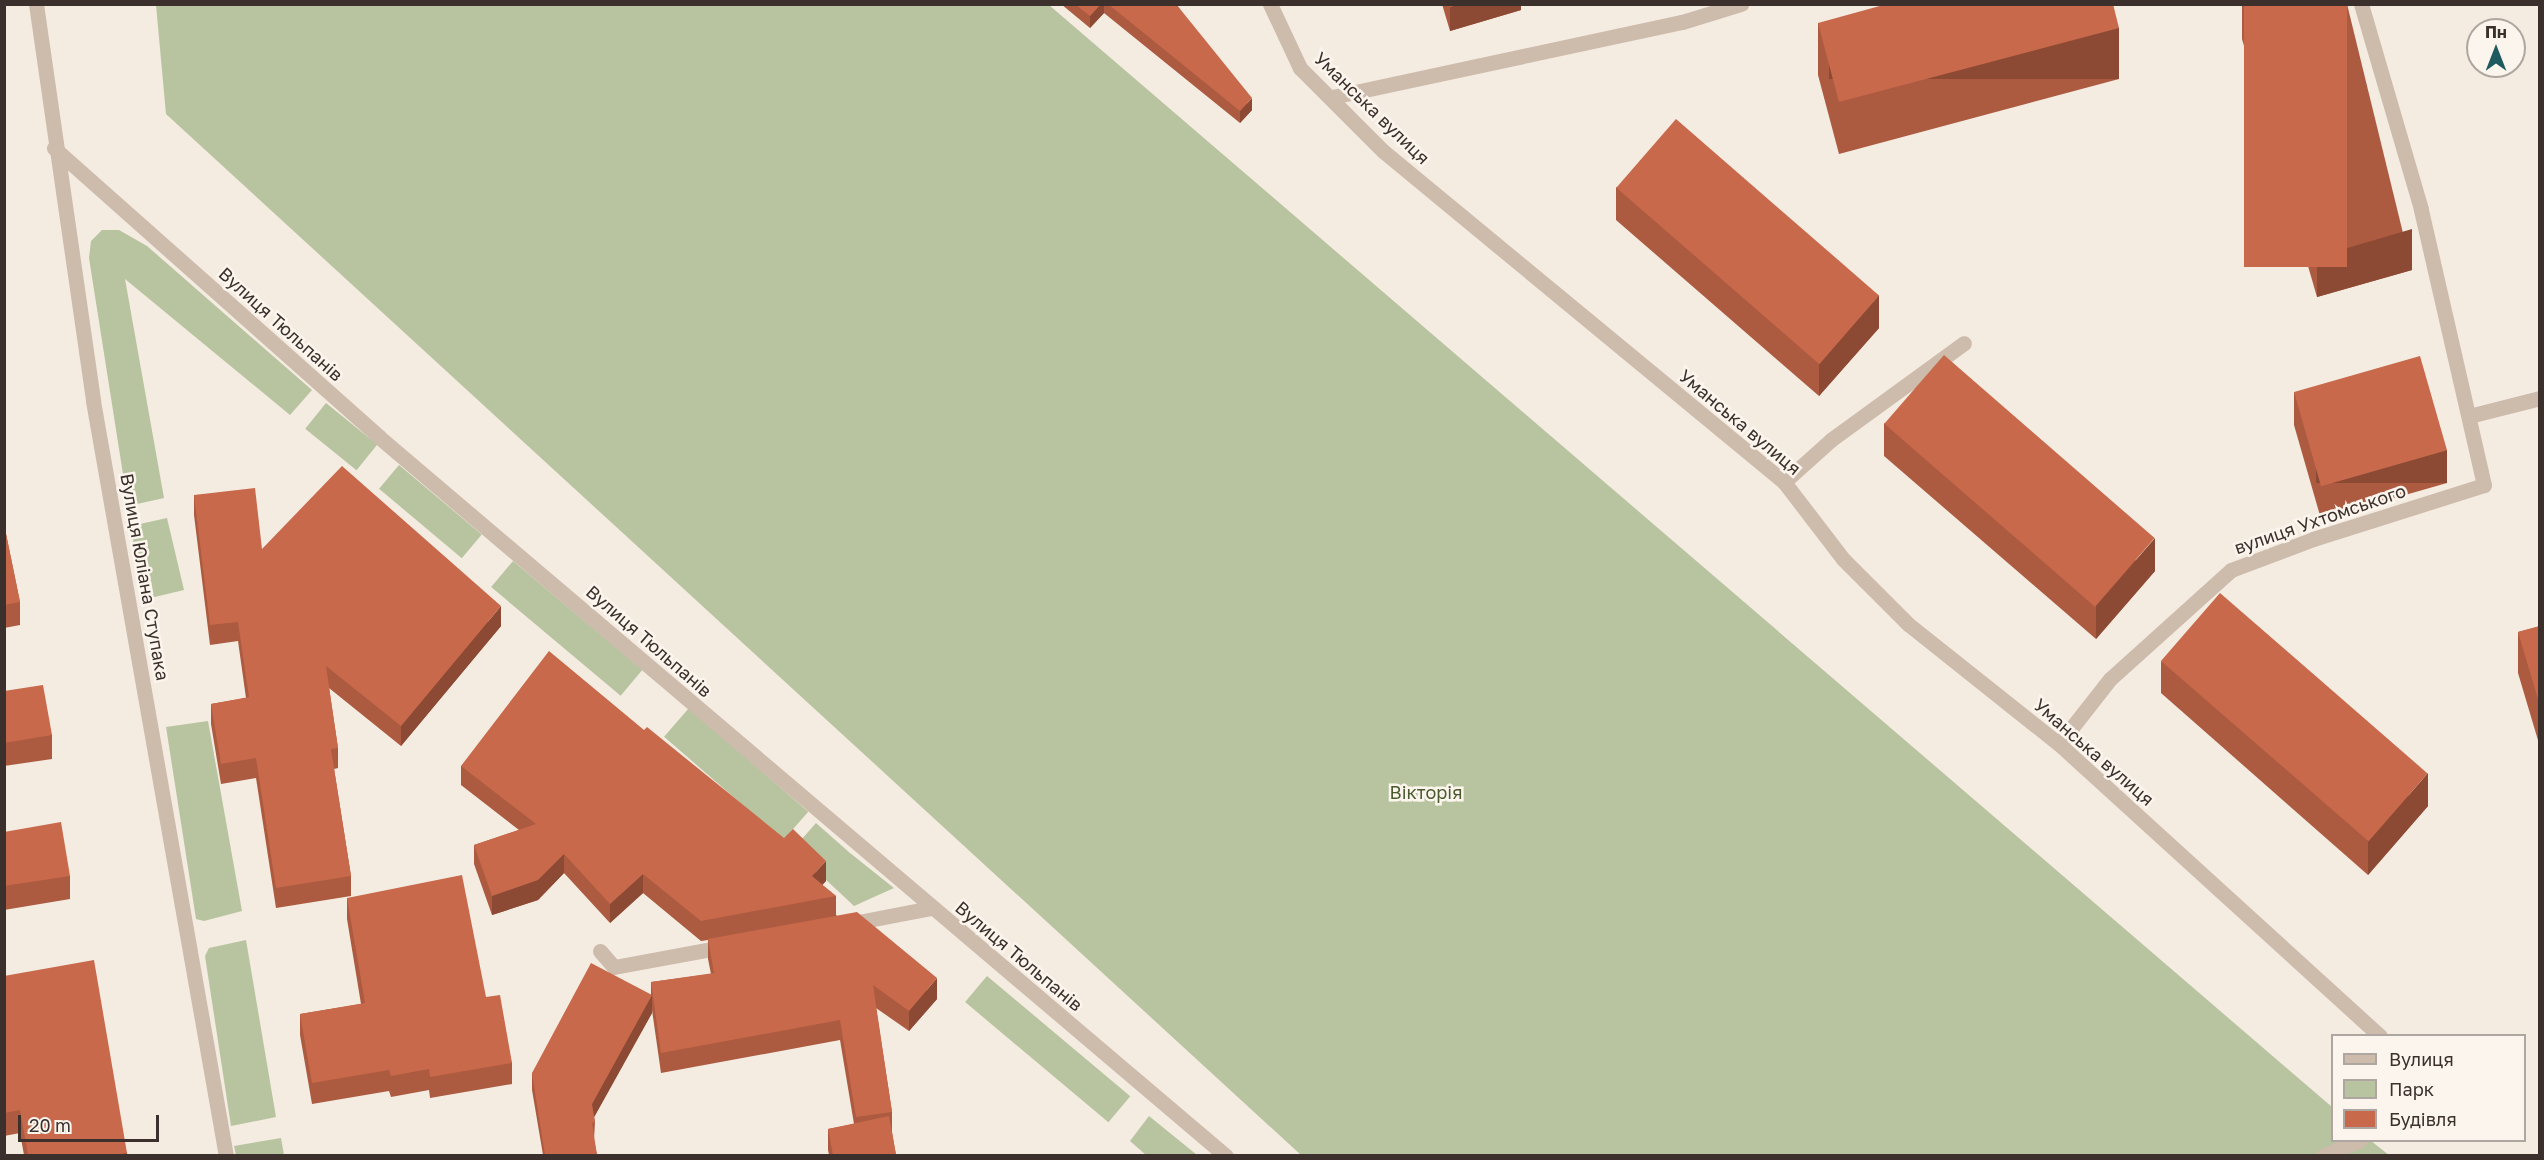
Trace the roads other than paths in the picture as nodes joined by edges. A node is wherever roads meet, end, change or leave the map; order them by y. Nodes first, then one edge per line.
1 (36, 4) edge
2 (1269, 4) edge
3 (1741, 4) edge
4 (2361, 4) edge
5 (1332, 97) junction
6 (54, 148) junction
7 (1964, 343) dead end
8 (2540, 398) edge
9 (2469, 416) junction
10 (1784, 482) junction
11 (2059, 744) junction
12 (931, 908) junction
13 (837, 926) edge
14 (743, 943) edge
15 (600, 951) dead end
16 (2379, 1034) edge
17 (2355, 1142) edge
18 (226, 1155) edge
19 (1226, 1155) edge
20 (2323, 1155) edge

1 - 6 street, Вулиця Юліана Ступака
2 - 5 street, Уманська вулиця
3 - 5 street
4 - 9 street
5 - 10 street, Уманська вулиця
6 - 12 street, Вулиця Тюльпанів
6 - 18 street, Вулиця Юліана Ступака
7 - 10 street
8 - 9 street
9 - 11 street, вулиця Ухтомського
10 - 11 street, Уманська вулиця
11 - 16 street, Уманська вулиця
12 - 13 street
12 - 19 street, Вулиця Тюльпанів
14 - 15 street
17 - 20 street

